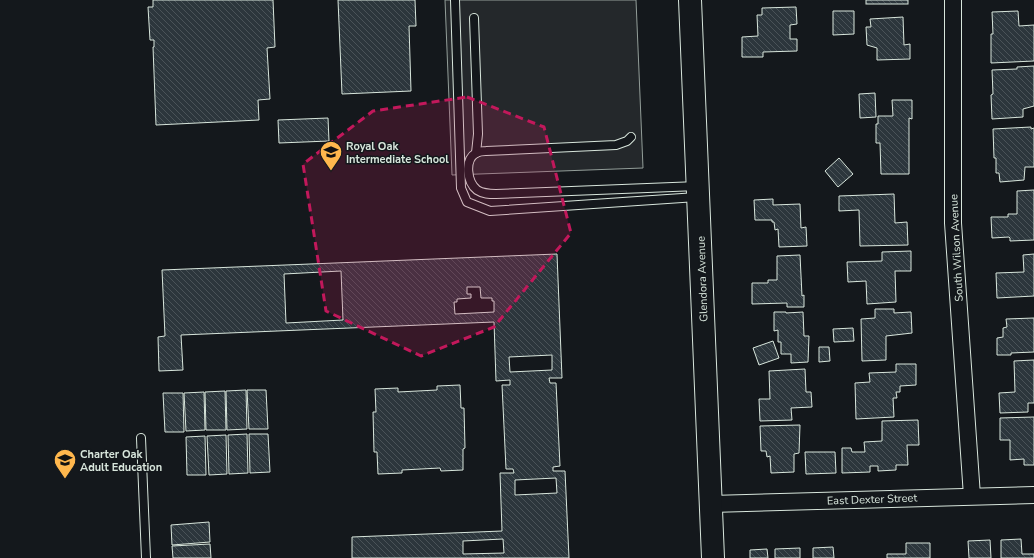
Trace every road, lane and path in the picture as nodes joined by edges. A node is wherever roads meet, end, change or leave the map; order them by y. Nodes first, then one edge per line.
1 (455, 0) edge
2 (690, 0) edge
3 (953, 0) edge
4 (474, 18) dead end
5 (631, 137) dead end
6 (476, 153) junction
7 (698, 192) junction
8 (141, 438) dead end
9 (1034, 495) edge
10 (972, 496) junction
11 (711, 504) junction
12 (146, 558) edge
13 (713, 558) edge

1 - 7 lane
2 - 7 street, Glendora Avenue
3 - 10 street, South Wilson Avenue
4 - 6 lane
5 - 6 lane
6 - 7 lane
7 - 11 street, Glendora Avenue
8 - 12 lane
9 - 10 street, East Dexter Street
10 - 11 street, East Dexter Street
11 - 13 street, Glendora Avenue

